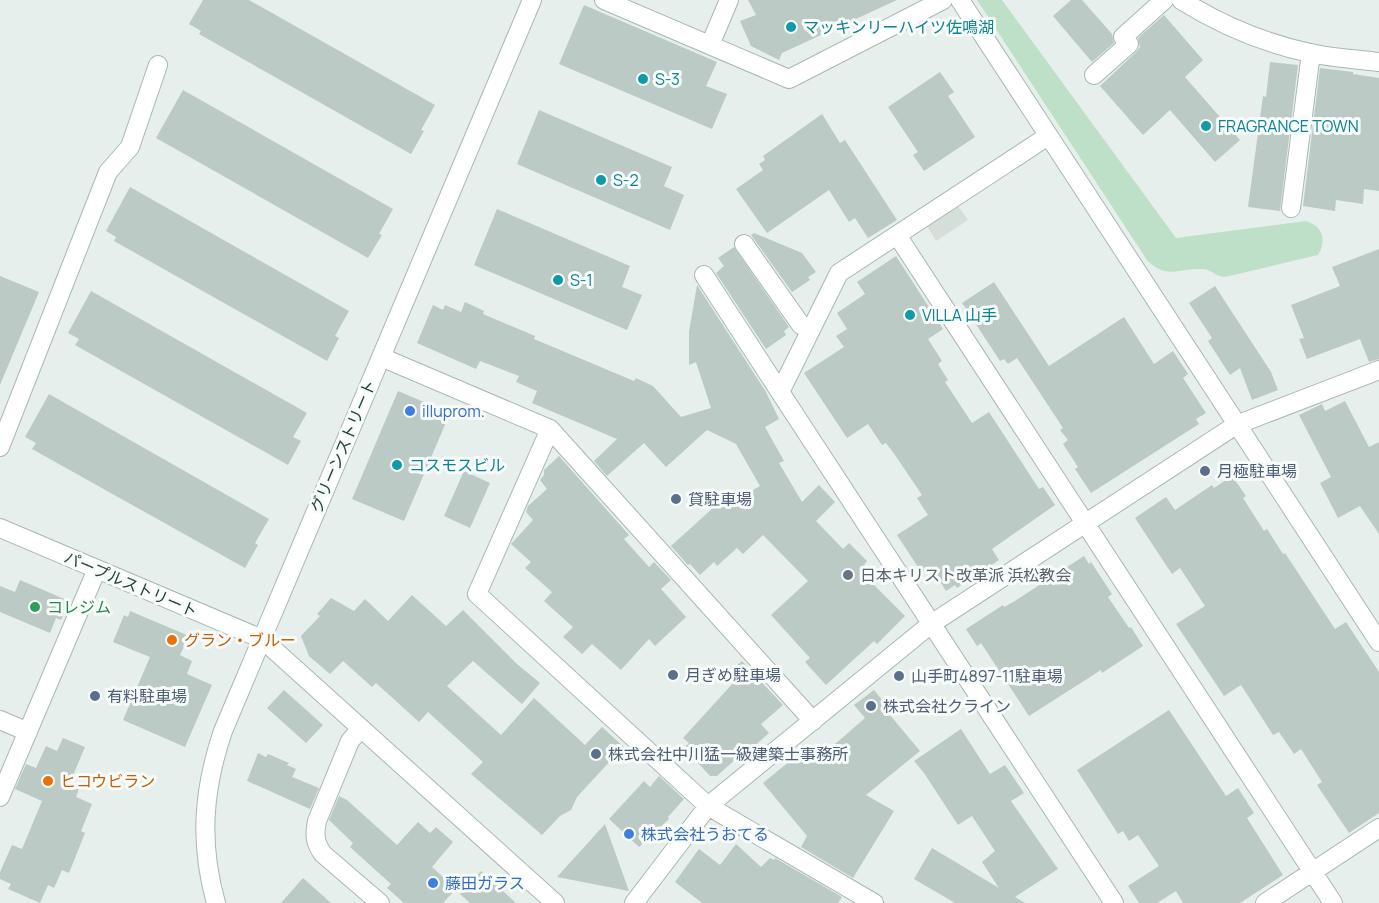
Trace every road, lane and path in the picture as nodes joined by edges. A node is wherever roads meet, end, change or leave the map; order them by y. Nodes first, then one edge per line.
1 (532, 0) edge
2 (604, 0) edge
3 (729, 0) edge
4 (942, 0) edge
5 (960, 0) edge
6 (1164, 0) edge
7 (1181, 0) edge
8 (710, 45) junction
9 (1311, 53) junction
10 (1379, 62) edge
11 (158, 65) dead end
12 (1094, 75) dead end
13 (1048, 136) junction
14 (1291, 208) dead end
15 (897, 235) junction
16 (744, 244) dead end
17 (704, 275) dead end
18 (811, 330) junction
19 (381, 357) junction
20 (1379, 369) edge
21 (780, 392) junction
22 (1236, 425) junction
23 (550, 429) junction
24 (0, 447) edge
25 (1084, 524) junction
26 (0, 528) edge
27 (97, 569) junction
28 (931, 624) junction
29 (262, 639) junction
30 (1379, 642) edge
31 (0, 720) edge
32 (813, 721) junction
33 (361, 728) junction
34 (28, 732) junction
35 (0, 797) edge
36 (708, 806) junction
37 (1379, 828) edge
38 (1313, 872) junction
39 (216, 903) edge
40 (380, 903) edge
41 (555, 903) edge
42 (634, 903) edge
43 (874, 903) edge
44 (1114, 903) edge
45 (1265, 903) edge
46 (1333, 903) edge

1 - 19 street, グリーンストリート
2 - 8 street
3 - 8 street
4 - 8 street
5 - 13 street
6 - 12 street
7 - 9 street
9 - 10 street
9 - 14 street
11 - 24 street
13 - 15 street
13 - 22 street
15 - 18 street
15 - 25 street
16 - 18 street
17 - 21 street
18 - 21 street
19 - 23 street
19 - 29 street, グリーンストリート
20 - 22 street
21 - 28 street
22 - 25 street
22 - 30 street
23 - 32 street
23 - 36 street
25 - 28 street
25 - 38 street
26 - 27 street, パープルストリート
27 - 29 street, パープルストリート
27 - 34 street
28 - 32 street
28 - 44 street
29 - 33 street, パープルストリート
29 - 39 street, グリーンストリート
31 - 34 street
32 - 36 street
33 - 40 street
33 - 41 street, パープルストリート
34 - 35 street
36 - 42 street
36 - 43 street
37 - 38 street
38 - 45 street
38 - 46 street

